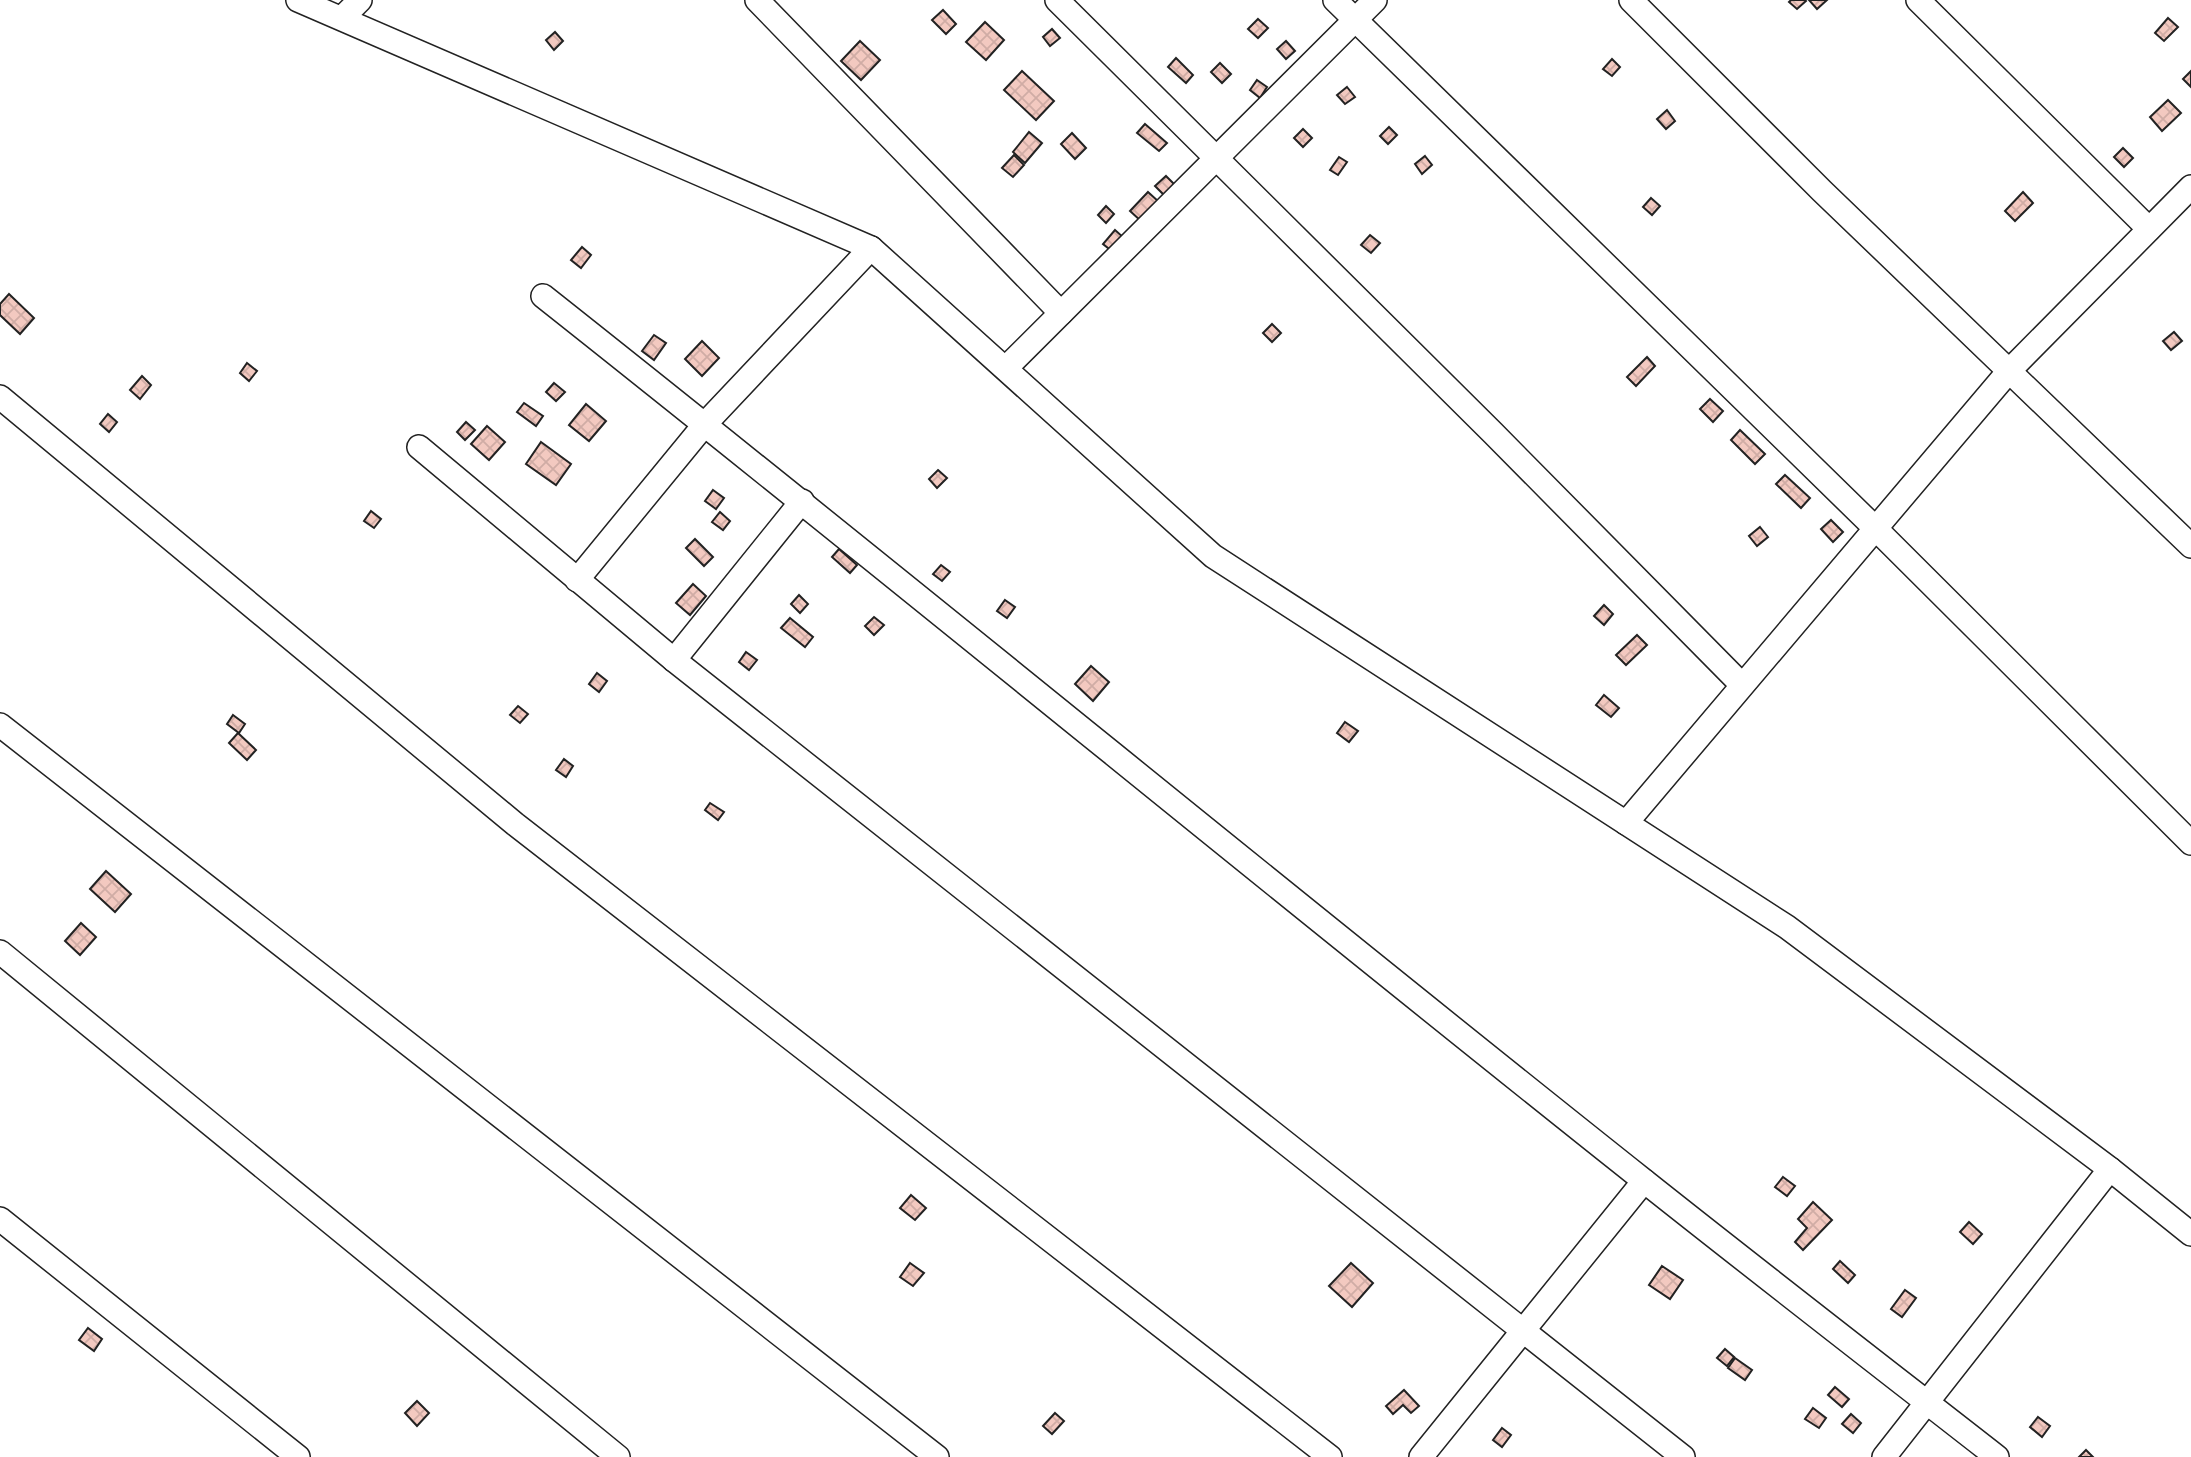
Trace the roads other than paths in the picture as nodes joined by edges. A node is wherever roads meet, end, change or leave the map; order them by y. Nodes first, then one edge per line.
1 (298, 0) edge
2 (360, 0) edge
3 (757, 0) edge
4 (1056, 0) edge
5 (1335, 0) edge
6 (1375, 0) edge
7 (1631, 0) edge
8 (1918, 0) edge
9 (342, 18) junction
10 (1356, 20) junction
11 (1216, 158) junction
12 (2191, 187) edge
13 (2149, 229) junction
14 (871, 248) junction
15 (543, 296) dead end
16 (1062, 313) junction
17 (1006, 368) junction
18 (2008, 371) junction
19 (0, 397) edge
20 (705, 424) junction
21 (419, 447) dead end
22 (802, 501) junction
23 (1875, 528) junction
24 (2191, 546) edge
25 (577, 580) junction
26 (674, 660) junction
27 (1742, 685) junction
28 (0, 725) edge
29 (1626, 823) junction
30 (2191, 843) edge
31 (0, 952) edge
32 (2110, 1169) junction
33 (1644, 1181) junction
34 (0, 1219) edge
35 (2191, 1234) edge
36 (1523, 1331) junction
37 (1927, 1403) junction
38 (299, 1457) edge
39 (618, 1457) edge
40 (937, 1457) edge
41 (1330, 1457) edge
42 (1421, 1457) edge
43 (1683, 1457) edge
44 (1884, 1457) edge
45 (1997, 1457) edge

1 - 9 street
2 - 9 street
3 - 16 street
4 - 11 street
5 - 10 street
6 - 10 street
7 - 18 street
8 - 13 street
9 - 14 street
10 - 11 street
10 - 23 street
11 - 16 street
11 - 27 street
12 - 13 street
13 - 18 street
14 - 17 street
14 - 20 street
15 - 20 street
16 - 17 street
17 - 29 street
18 - 23 street
18 - 24 street
19 - 41 street
20 - 22 street
20 - 25 street
21 - 25 street
22 - 26 street
22 - 33 street
23 - 27 street
23 - 30 street
25 - 26 street
26 - 36 street
27 - 29 street
28 - 40 street
29 - 32 street
31 - 39 street
32 - 35 street
32 - 37 street
33 - 36 street
33 - 37 street
34 - 38 street
36 - 42 street
36 - 43 street
37 - 44 street
37 - 45 street

